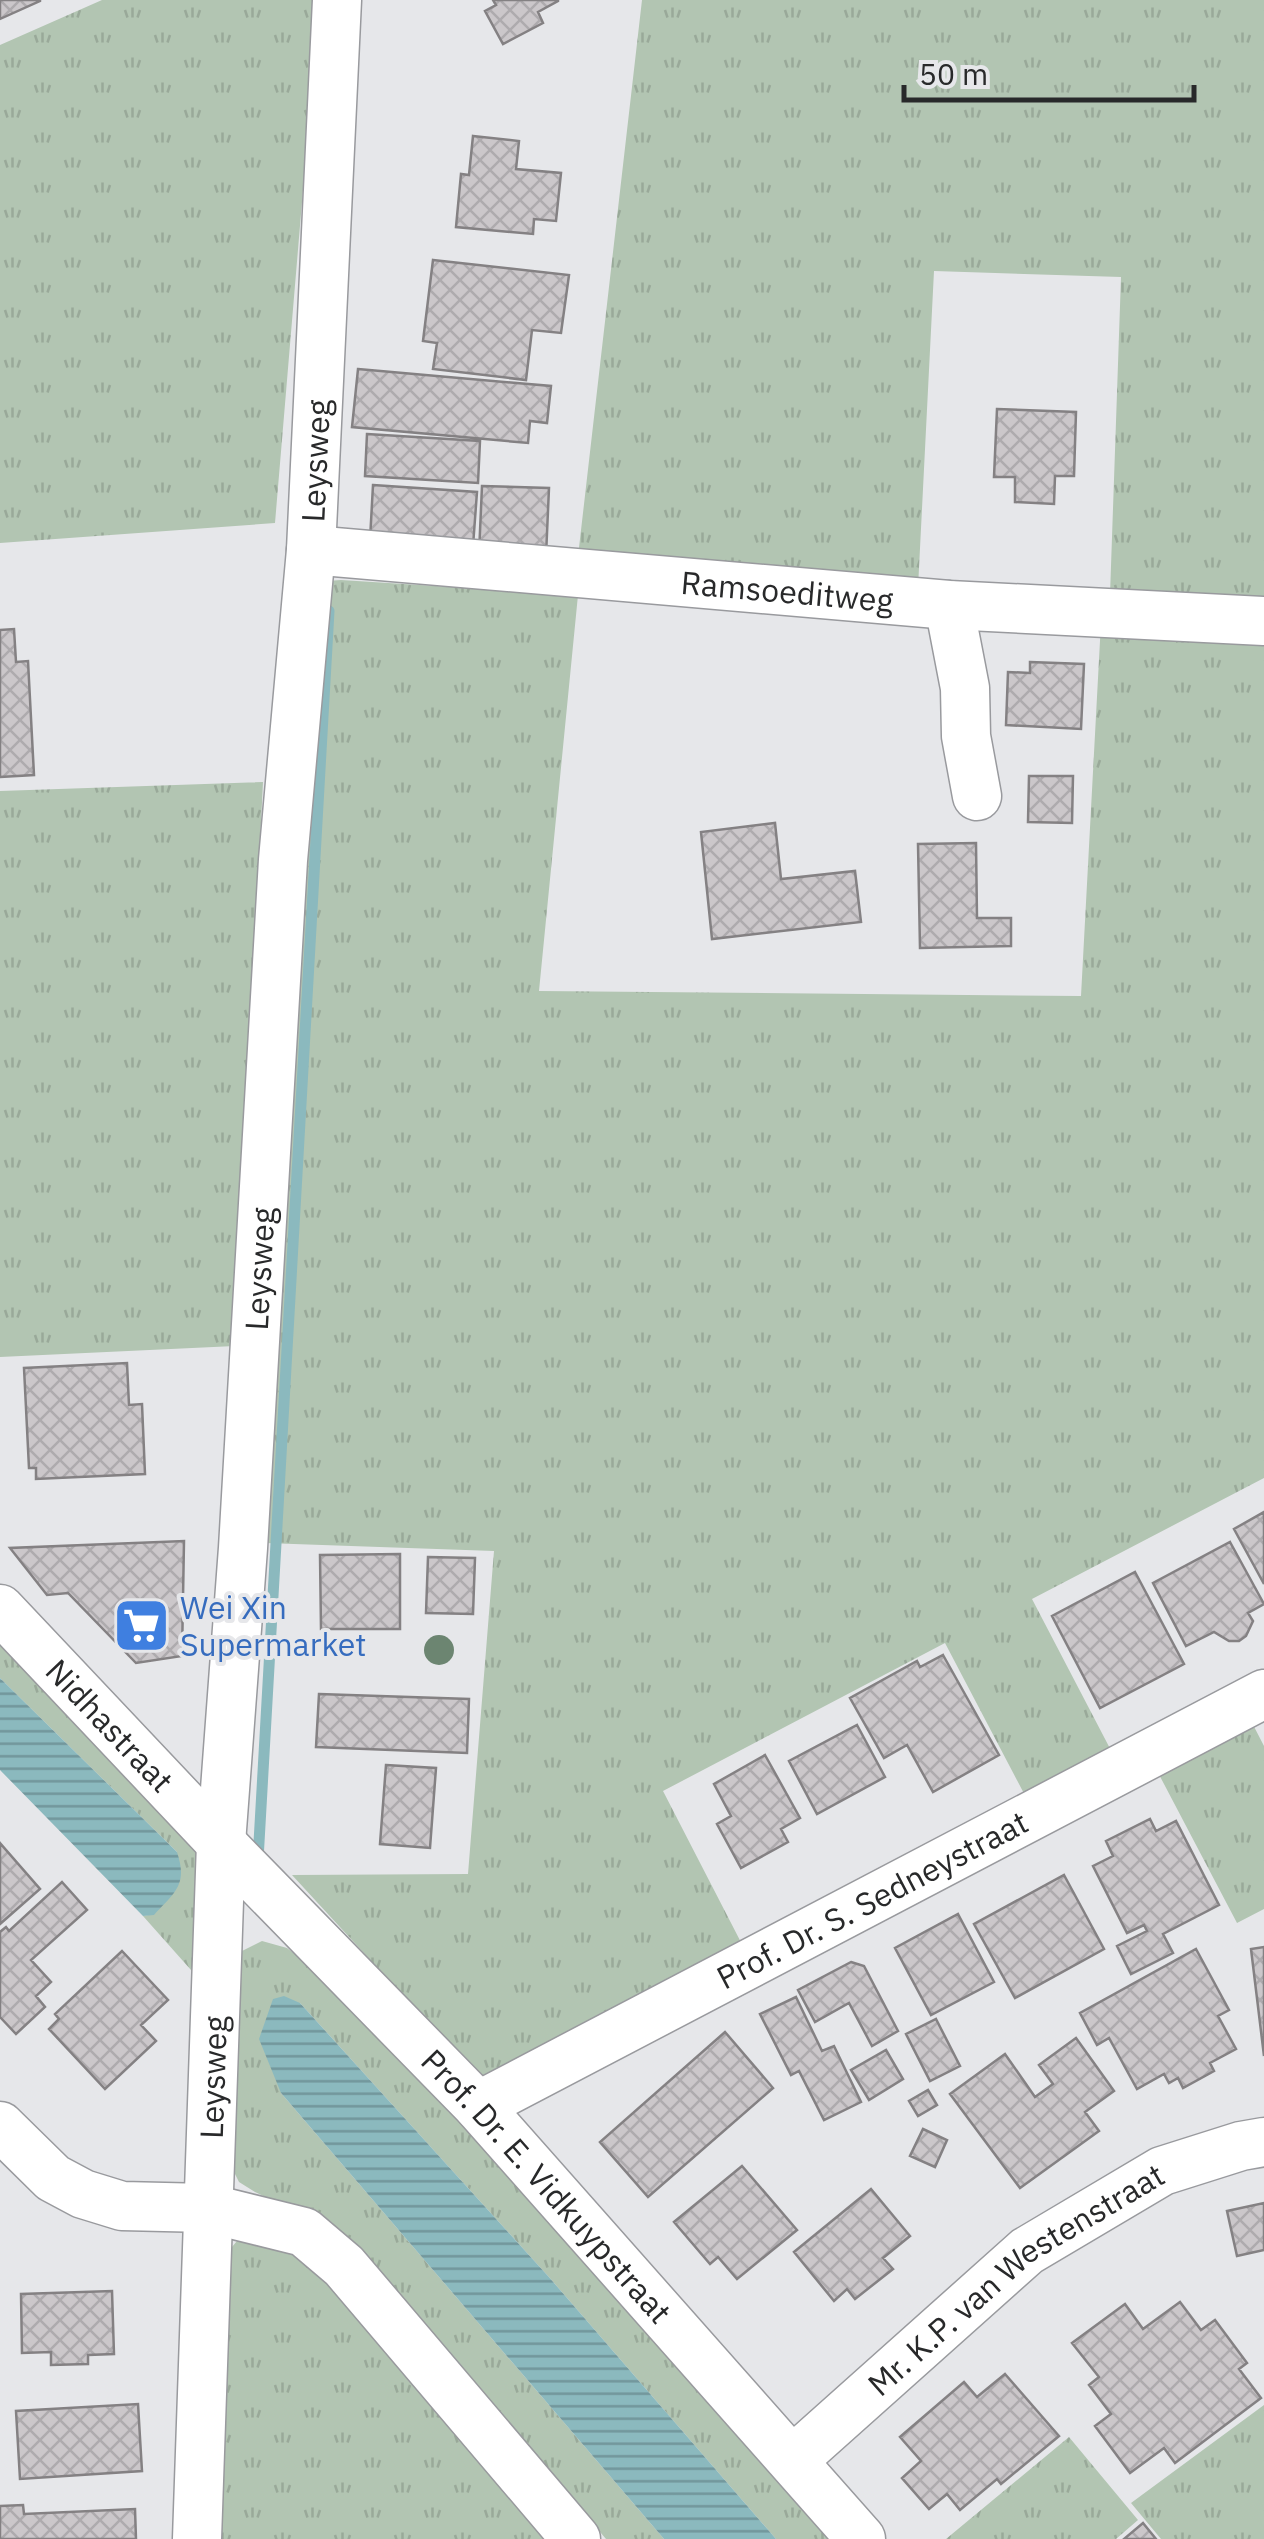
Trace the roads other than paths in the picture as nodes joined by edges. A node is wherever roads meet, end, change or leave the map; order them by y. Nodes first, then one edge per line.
1 (338, 0) edge
2 (311, 550) junction
3 (949, 605) junction
4 (1264, 621) edge
5 (977, 796) dead end
6 (0, 1609) edge
7 (1264, 1694) edge
8 (221, 1843) junction
9 (478, 2106) junction
10 (0, 2126) edge
11 (1264, 2142) edge
12 (207, 2208) junction
13 (793, 2460) junction
14 (197, 2539) edge
15 (576, 2539) edge
16 (862, 2539) edge

1 - 2 street, Leysweg
2 - 3 street, Ramsoeditweg
2 - 8 street, Leysweg
3 - 4 street, Ramsoeditweg
3 - 5 street
6 - 8 street, Nidhastraat
7 - 9 street, Prof. Dr. S. Sedneystraat
8 - 9 street, Prof. Dr. E. Vidkuypstraat
8 - 12 street, Leysweg
9 - 13 street, Prof. Dr. E. Vidkuypstraat
10 - 12 street
11 - 13 street, Mr. K.P. van Westenstraat
12 - 14 street, Leysweg
12 - 15 street
13 - 16 street, Prof. Dr. E. Vidkuypstraat

